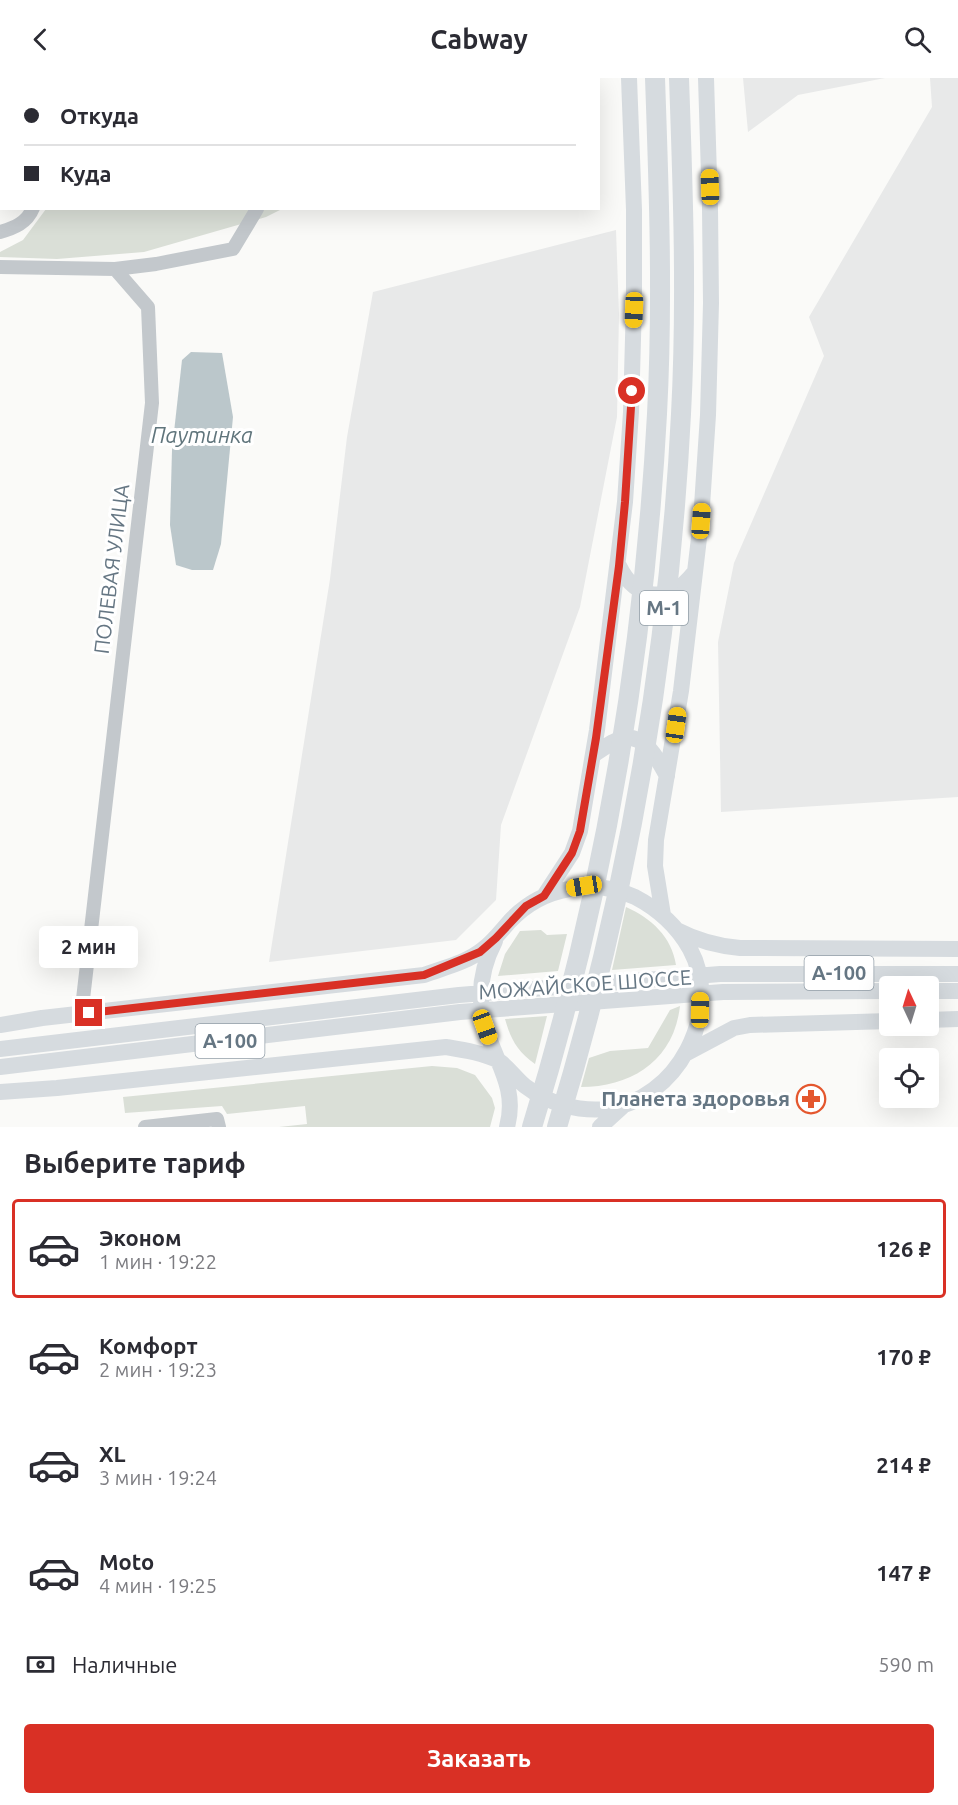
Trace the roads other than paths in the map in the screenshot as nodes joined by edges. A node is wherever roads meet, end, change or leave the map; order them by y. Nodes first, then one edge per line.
1 (629, 78) edge
2 (655, 78) edge
3 (679, 78) edge
4 (705, 78) edge
5 (32, 210) edge
6 (256, 210) edge
7 (0, 232) edge
8 (0, 267) edge
9 (115, 269) junction
10 (619, 566) junction
11 (693, 574) junction
12 (593, 755) junction
13 (667, 776) junction
14 (544, 896) junction
15 (663, 915) junction
16 (677, 930) junction
17 (496, 938) junction
18 (958, 949) edge
19 (958, 974) edge
20 (879, 990) edge
21 (939, 991) edge
22 (958, 991) edge
23 (83, 999) dead end
24 (958, 1019) edge
25 (939, 1020) edge
26 (879, 1021) edge
27 (0, 1025) edge
28 (0, 1049) edge
29 (687, 1053) junction
30 (501, 1062) junction
31 (0, 1067) edge
32 (0, 1092) edge
33 (624, 1105) junction
34 (145, 1127) edge
35 (219, 1127) edge
36 (507, 1127) edge
37 (532, 1127) edge
38 (557, 1127) edge
39 (600, 1127) edge

1 - 10 main road
2 - 37 highway, М-1
3 - 38 highway, М-1
4 - 11 main road
5 - 7 street
6 - 9 street
8 - 9 street
9 - 23 street, ПОЛЕВАЯ УЛИЦА
10 - 11 main road
10 - 12 main road
11 - 13 main road
12 - 13 main road
12 - 14 main road
13 - 15 main road
14 - 15 main road
14 - 17 main road
15 - 16 main road
16 - 18 main road
16 - 29 main road
17 - 27 main road
17 - 30 main road
19 - 28 main road, МОЖАЙСКОЕ ШОССЕ / А-100
20 - 31 main road, МОЖАЙСКОЕ ШОССЕ / А-100
21 - 22 main road
24 - 25 main road
26 - 29 main road
29 - 33 main road
30 - 32 main road
30 - 33 main road
30 - 36 main road
33 - 39 main road
34 - 35 street

